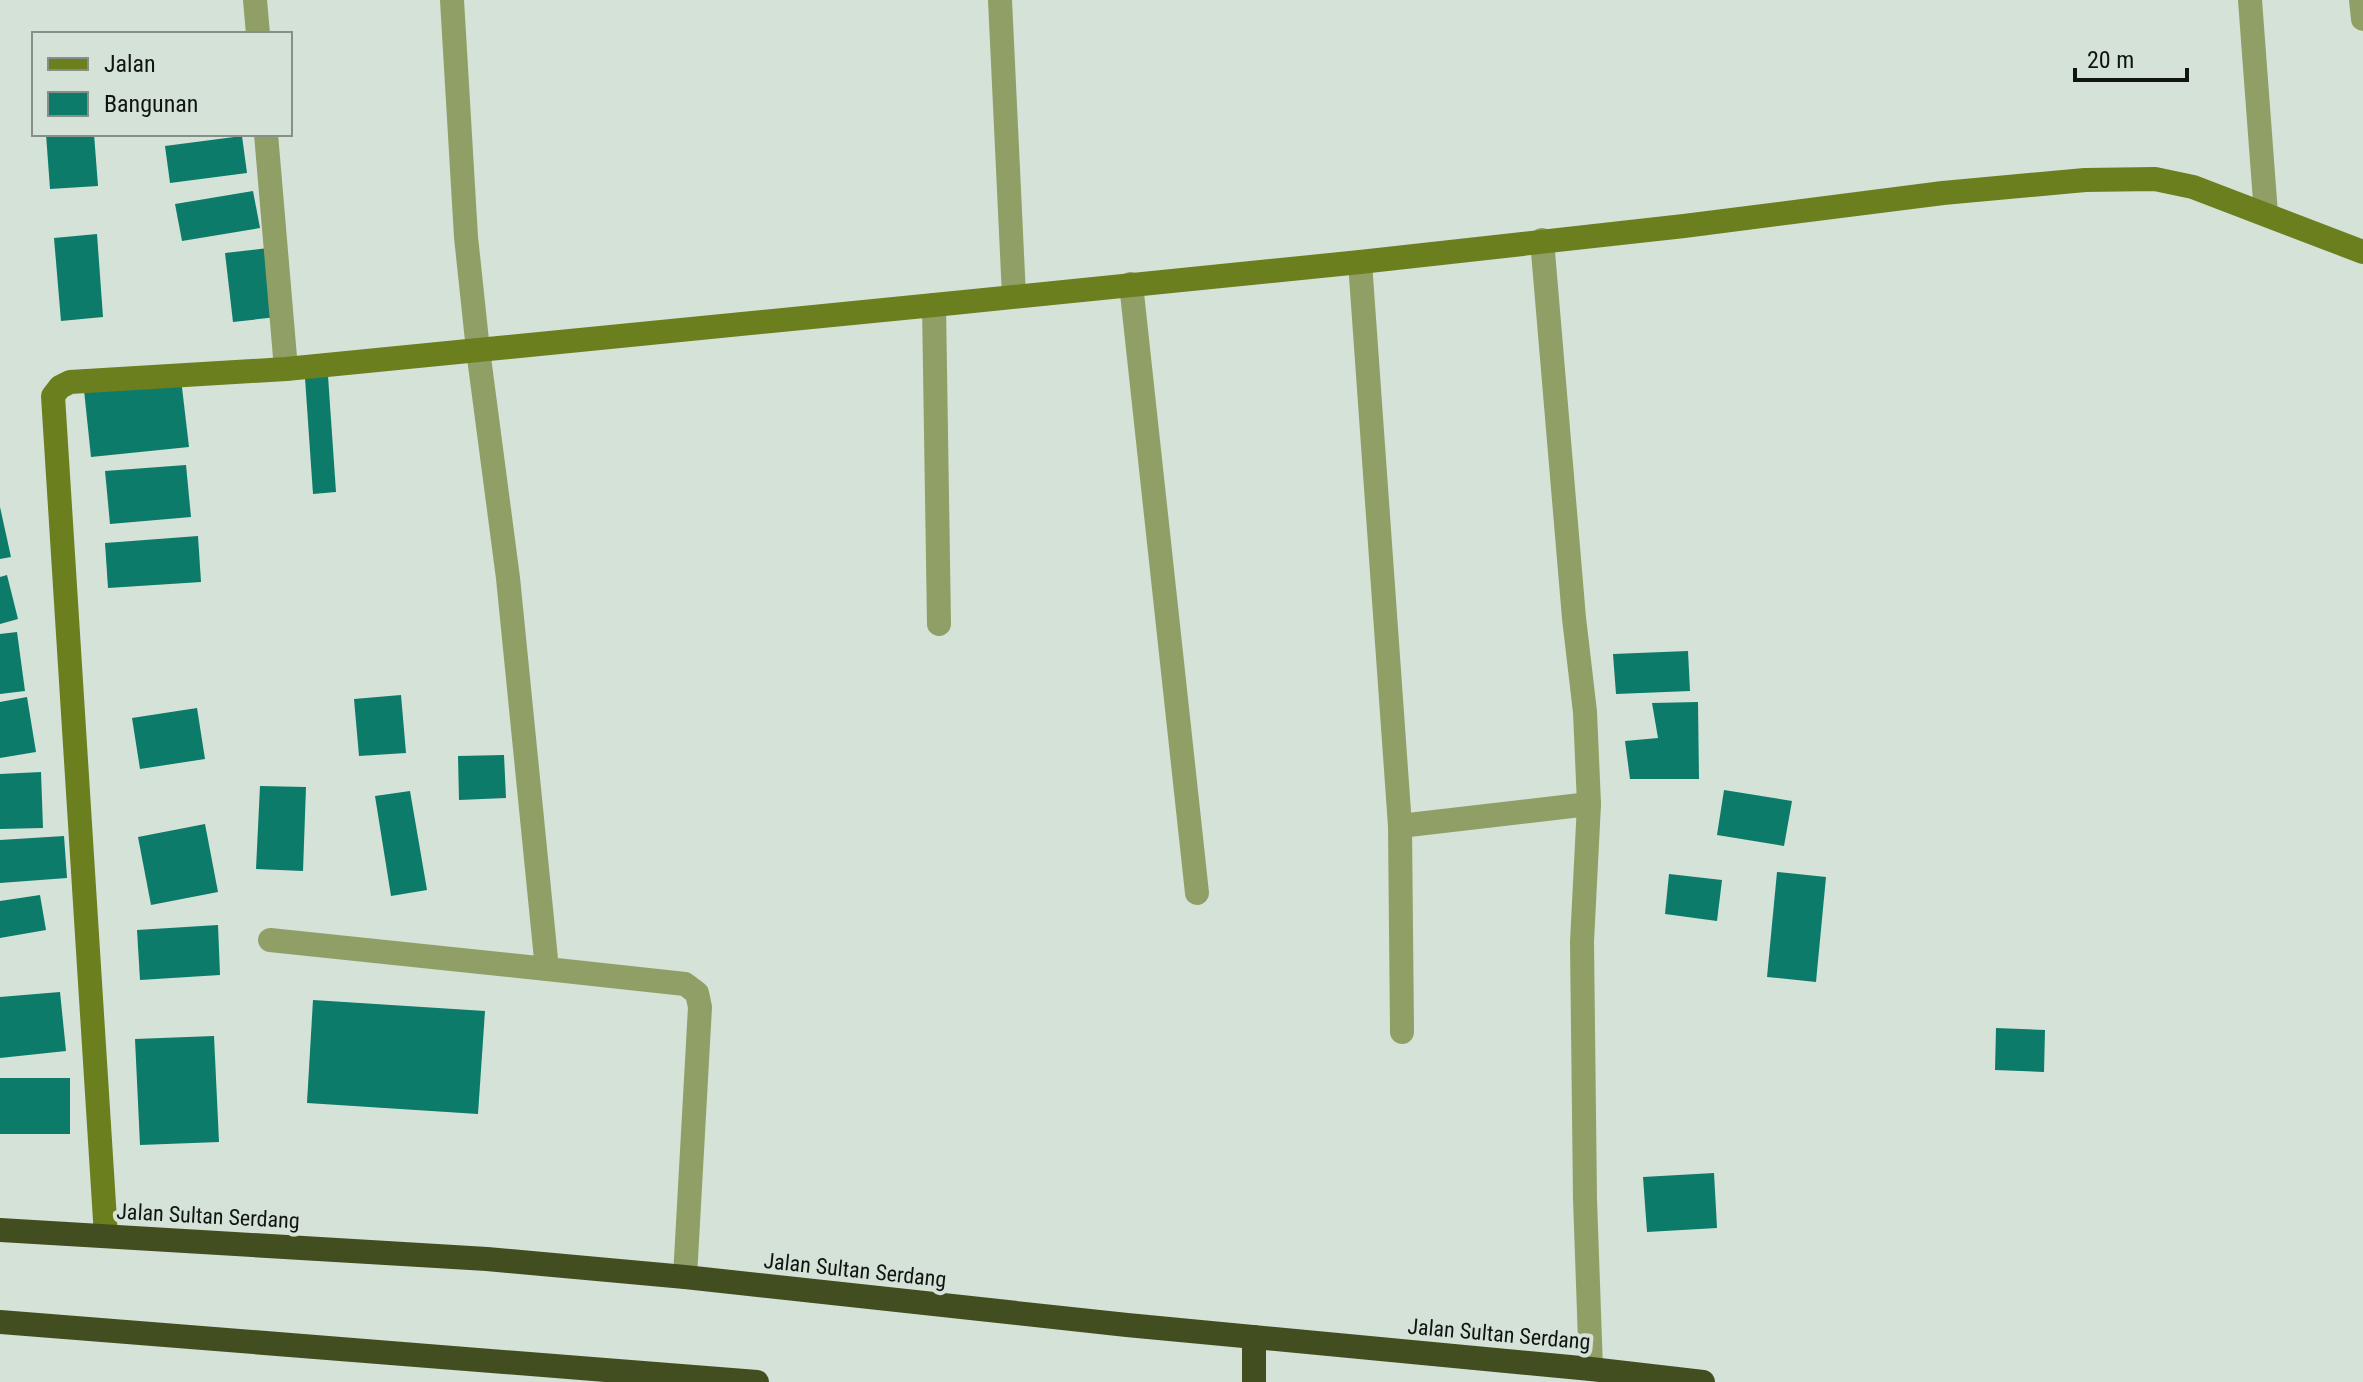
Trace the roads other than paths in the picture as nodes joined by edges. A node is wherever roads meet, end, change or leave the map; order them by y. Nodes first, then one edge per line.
1 (255, 0) edge
2 (452, 0) edge
3 (1000, 0) edge
4 (2250, 0) edge
5 (2361, 0) edge
6 (2363, 19) edge
7 (258, 32) edge
8 (266, 136) edge
9 (2266, 214) junction
10 (1542, 240) junction
11 (2363, 252) edge
12 (1360, 262) junction
13 (1131, 284) junction
14 (1014, 296) junction
15 (934, 305) junction
16 (478, 350) junction
17 (286, 369) junction
18 (939, 624) dead end
19 (1589, 804) junction
20 (1400, 826) junction
21 (1197, 893) dead end
22 (270, 940) dead end
23 (547, 969) junction
24 (1402, 1032) dead end
25 (0, 1230) edge
26 (106, 1236) junction
27 (685, 1277) junction
28 (0, 1322) edge
29 (1254, 1337) junction
30 (1591, 1369) junction
31 (757, 1382) edge
32 (1254, 1382) edge
33 (1703, 1382) edge

1 - 7 street
2 - 16 street
3 - 14 street
4 - 9 street
5 - 6 street
8 - 17 street
9 - 10 street
9 - 11 street
10 - 12 street
10 - 19 street
12 - 13 street
12 - 20 street
13 - 14 street
13 - 21 street
14 - 15 street
15 - 16 street
15 - 18 street
16 - 17 street
16 - 23 street
17 - 26 street
19 - 20 street
19 - 30 street
20 - 24 street
22 - 23 street
23 - 27 street
25 - 26 highway, Jalan Sultan Serdang
26 - 27 highway, Jalan Sultan Serdang
27 - 29 highway, Jalan Sultan Serdang
28 - 31 highway
29 - 30 highway, Jalan Sultan Serdang
29 - 32 highway
30 - 33 highway, Jalan Sultan Serdang

